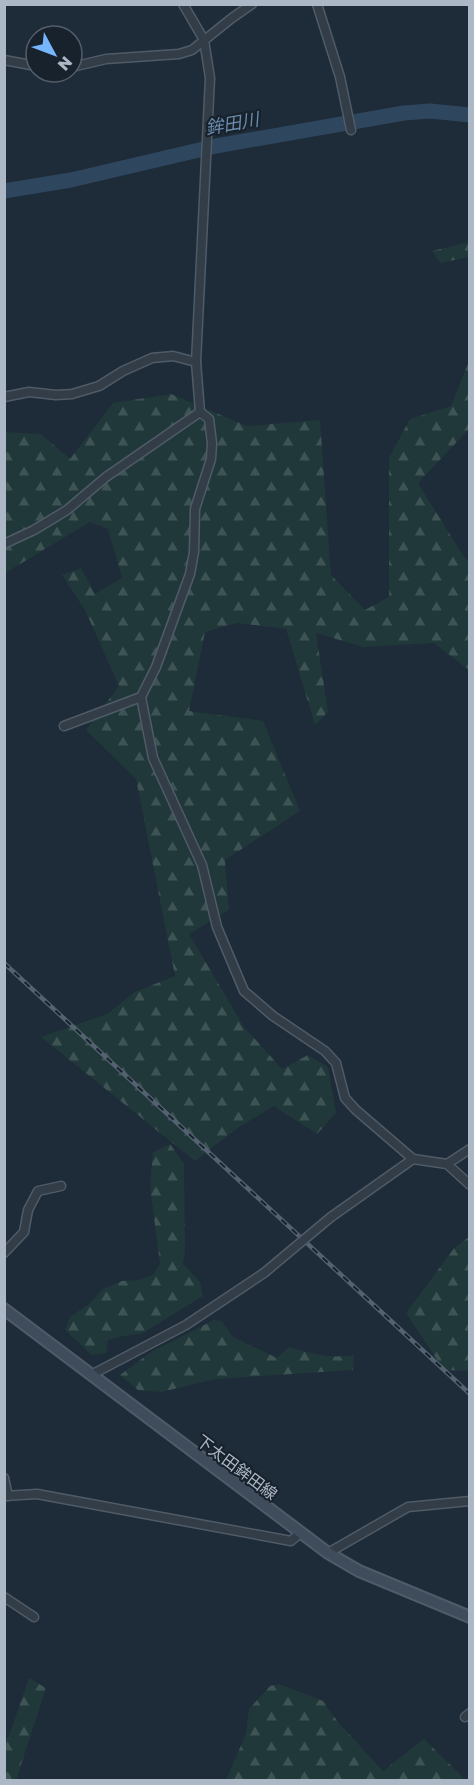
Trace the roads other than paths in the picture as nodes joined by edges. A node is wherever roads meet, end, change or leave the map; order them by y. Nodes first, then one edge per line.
1 (183, 4) edge
2 (252, 4) edge
3 (317, 4) edge
4 (204, 40) junction
5 (4, 60) edge
6 (24, 64) edge
7 (84, 64) edge
8 (351, 130) dead end
9 (196, 362) junction
10 (4, 397) edge
11 (200, 412) junction
12 (4, 544) edge
13 (141, 697) junction
14 (64, 726) dead end
15 (470, 1149) edge
16 (413, 1159) junction
17 (447, 1164) junction
18 (470, 1185) edge
19 (61, 1186) dead end
20 (4, 1253) edge
21 (4, 1309) edge
22 (91, 1375) junction
23 (4, 1478) edge
24 (6, 1496) edge
25 (470, 1501) edge
26 (300, 1533) junction
27 (328, 1553) junction
28 (4, 1597) edge
29 (34, 1617) dead end
30 (470, 1617) edge

1 - 4 street
2 - 4 street
3 - 8 street
4 - 7 street
4 - 9 street
5 - 6 street
9 - 10 street
9 - 11 street
11 - 12 street
11 - 13 street
13 - 14 street
13 - 16 street
15 - 17 street
16 - 17 street
16 - 22 street, bridge
17 - 18 street
19 - 20 street
21 - 22 main road, 下太田鉾田線
22 - 26 main road, 下太田鉾田線
23 - 24 street
24 - 26 street
25 - 27 street
26 - 27 main road, 下太田鉾田線
27 - 30 main road, 下太田鉾田線
28 - 29 street

